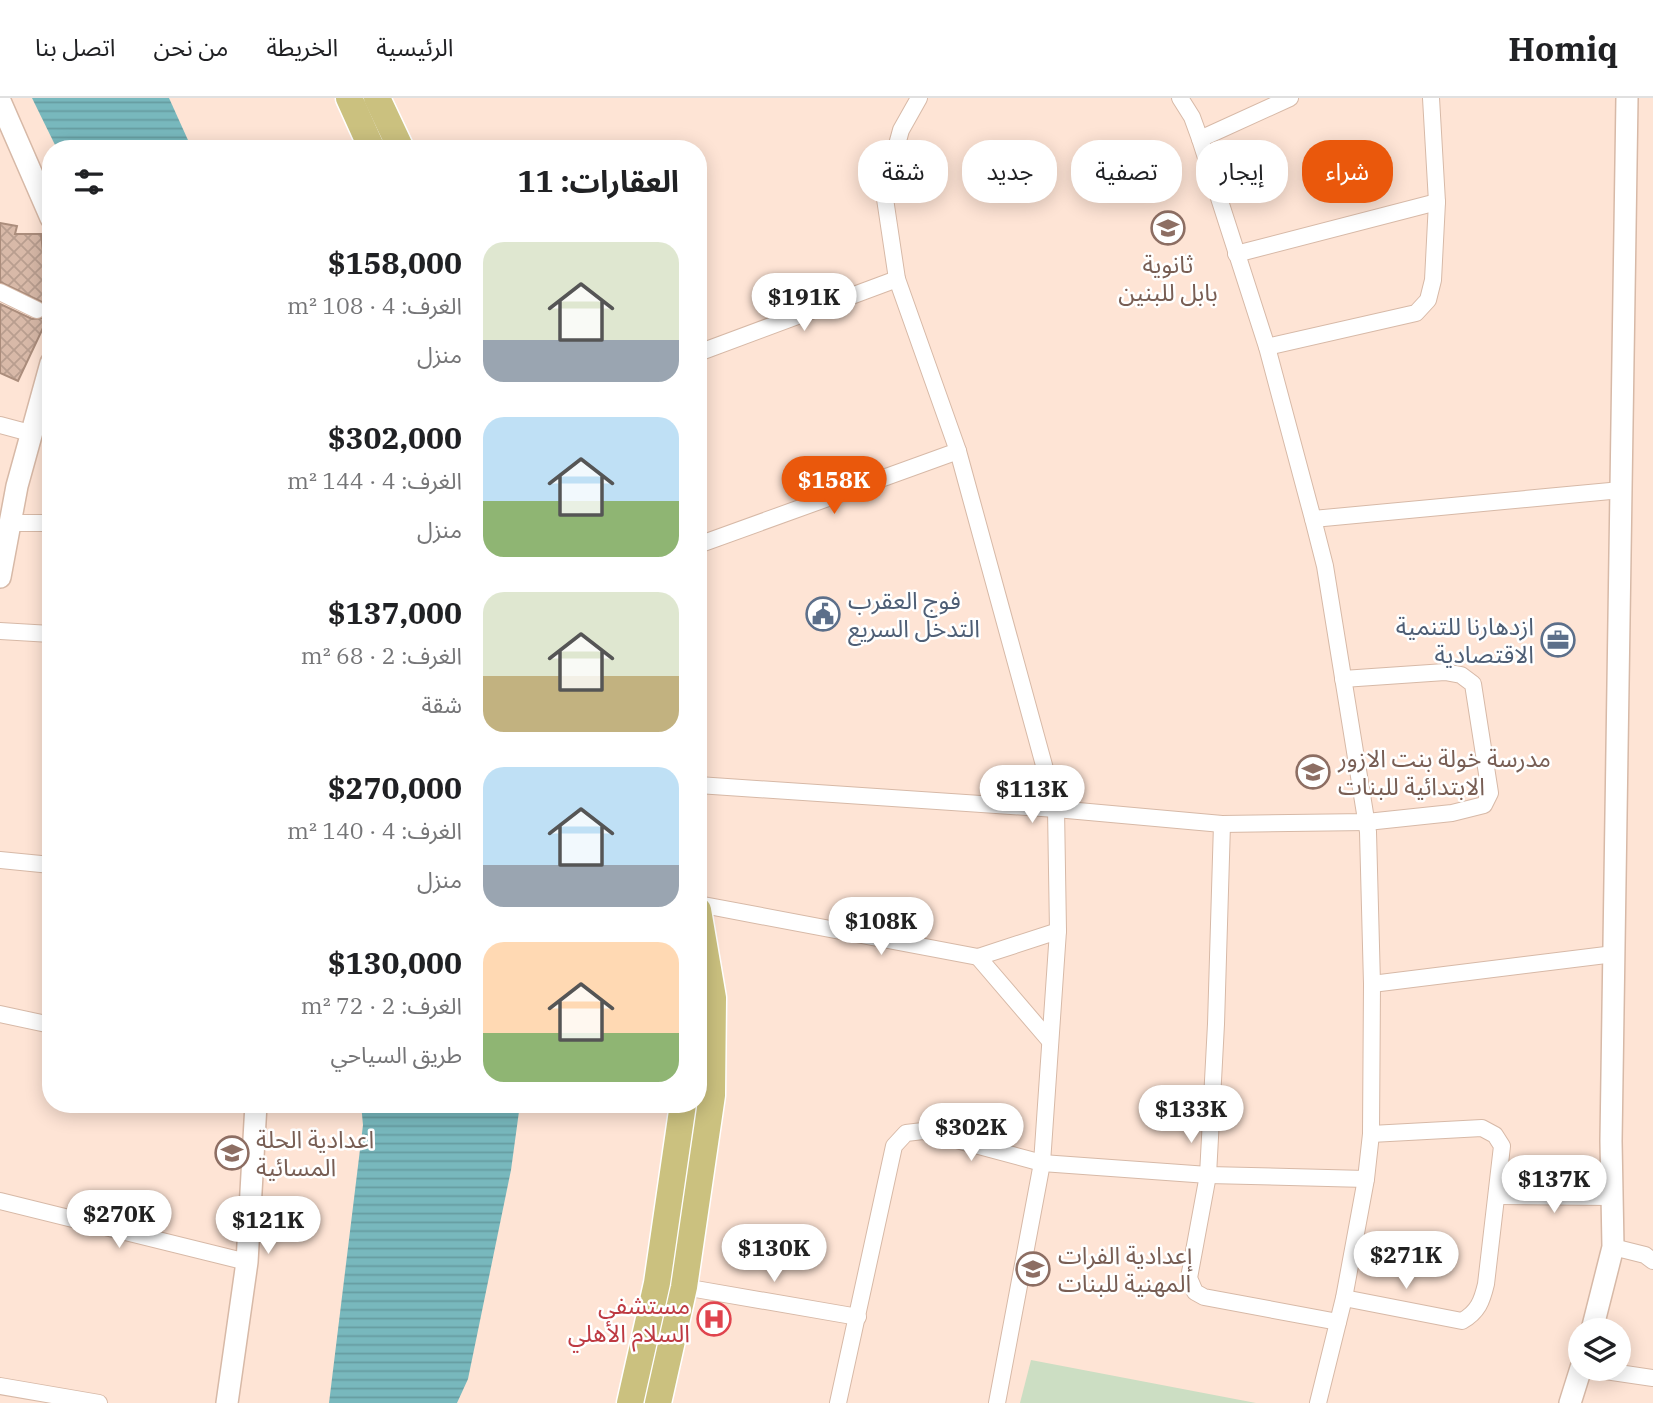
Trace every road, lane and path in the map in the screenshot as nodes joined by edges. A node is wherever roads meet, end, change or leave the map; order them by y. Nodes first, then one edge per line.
1 (349, 98) edge
2 (377, 98) edge
3 (919, 98) edge
4 (1180, 98) edge
5 (1290, 98) edge
6 (1431, 98) edge
7 (1627, 98) edge
8 (0, 101) edge
9 (1200, 139) junction
10 (368, 140) edge
11 (397, 140) edge
12 (42, 197) edge
13 (1437, 202) junction
14 (1236, 254) junction
15 (897, 279) junction
16 (1, 290) edge
17 (37, 310) dead end
18 (1267, 347) junction
19 (707, 350) edge
20 (42, 394) edge
21 (42, 412) edge
22 (0, 425) edge
23 (33, 425) junction
24 (958, 451) junction
25 (9, 485) edge
26 (1621, 491) junction
27 (1313, 519) junction
28 (12, 523) junction
29 (42, 523) edge
30 (707, 542) edge
31 (0, 576) edge
32 (0, 631) edge
33 (42, 633) edge
34 (1343, 679) junction
35 (707, 786) edge
36 (1056, 809) junction
37 (1367, 821) junction
38 (1222, 824) junction
39 (0, 860) edge
40 (42, 864) edge
41 (707, 906) edge
42 (1058, 931) junction
43 (1614, 954) junction
44 (978, 957) junction
45 (1372, 984) junction
46 (0, 1014) edge
47 (42, 1023) edge
48 (1050, 1041) junction
49 (707, 1062) edge
50 (255, 1113) edge
51 (682, 1113) edge
52 (1371, 1134) junction
53 (1042, 1163) junction
54 (1208, 1175) junction
55 (1366, 1179) junction
56 (1497, 1196) junction
57 (1612, 1197) junction
58 (0, 1202) edge
59 (1613, 1247) junction
60 (1653, 1261) edge
61 (247, 1262) junction
62 (684, 1287) junction
63 (1344, 1298) junction
64 (858, 1317) junction
65 (1595, 1318) edge
66 (1338, 1322) junction
67 (1631, 1375) edge
68 (1653, 1378) edge
69 (1578, 1381) edge
70 (0, 1386) edge
71 (99, 1403) edge
72 (227, 1403) edge
73 (630, 1403) edge
74 (658, 1403) edge
75 (838, 1403) edge
76 (997, 1403) edge
77 (1318, 1403) edge
78 (1570, 1403) edge

1 - 10 main road
2 - 11 main road
3 - 15 street
4 - 9 street
5 - 9 street
6 - 13 street
7 - 26 street
8 - 12 street
9 - 14 street
13 - 14 street
13 - 18 street
14 - 18 street
15 - 19 street
15 - 24 street
16 - 17 street
18 - 27 street
20 - 23 street
21 - 23 street
22 - 23 street
23 - 25 street
24 - 30 street
24 - 36 street
25 - 28 street
26 - 27 street
26 - 43 street
27 - 34 street
28 - 29 street
28 - 31 street
32 - 33 street
34 - 37 street
34 - 37 street
35 - 36 street
36 - 38 street
36 - 42 street
37 - 38 street
37 - 45 street
38 - 54 street
39 - 40 street
41 - 44 street
42 - 44 street
42 - 48 street
43 - 45 street
43 - 57 street
44 - 48 street
45 - 52 street
46 - 47 street
48 - 53 street
49 - 62 main road
50 - 61 street
51 - 73 main road
52 - 55 street
52 - 56 street
53 - 54 street
53 - 64 street
53 - 76 street
54 - 55 street
54 - 66 street
55 - 63 street
56 - 57 street
56 - 63 street
57 - 59 street
58 - 61 street
59 - 60 street
59 - 65 street
61 - 72 street
62 - 64 street
62 - 74 main road
63 - 66 street
64 - 75 street
66 - 77 street
67 - 68 street
69 - 78 street
70 - 71 street

